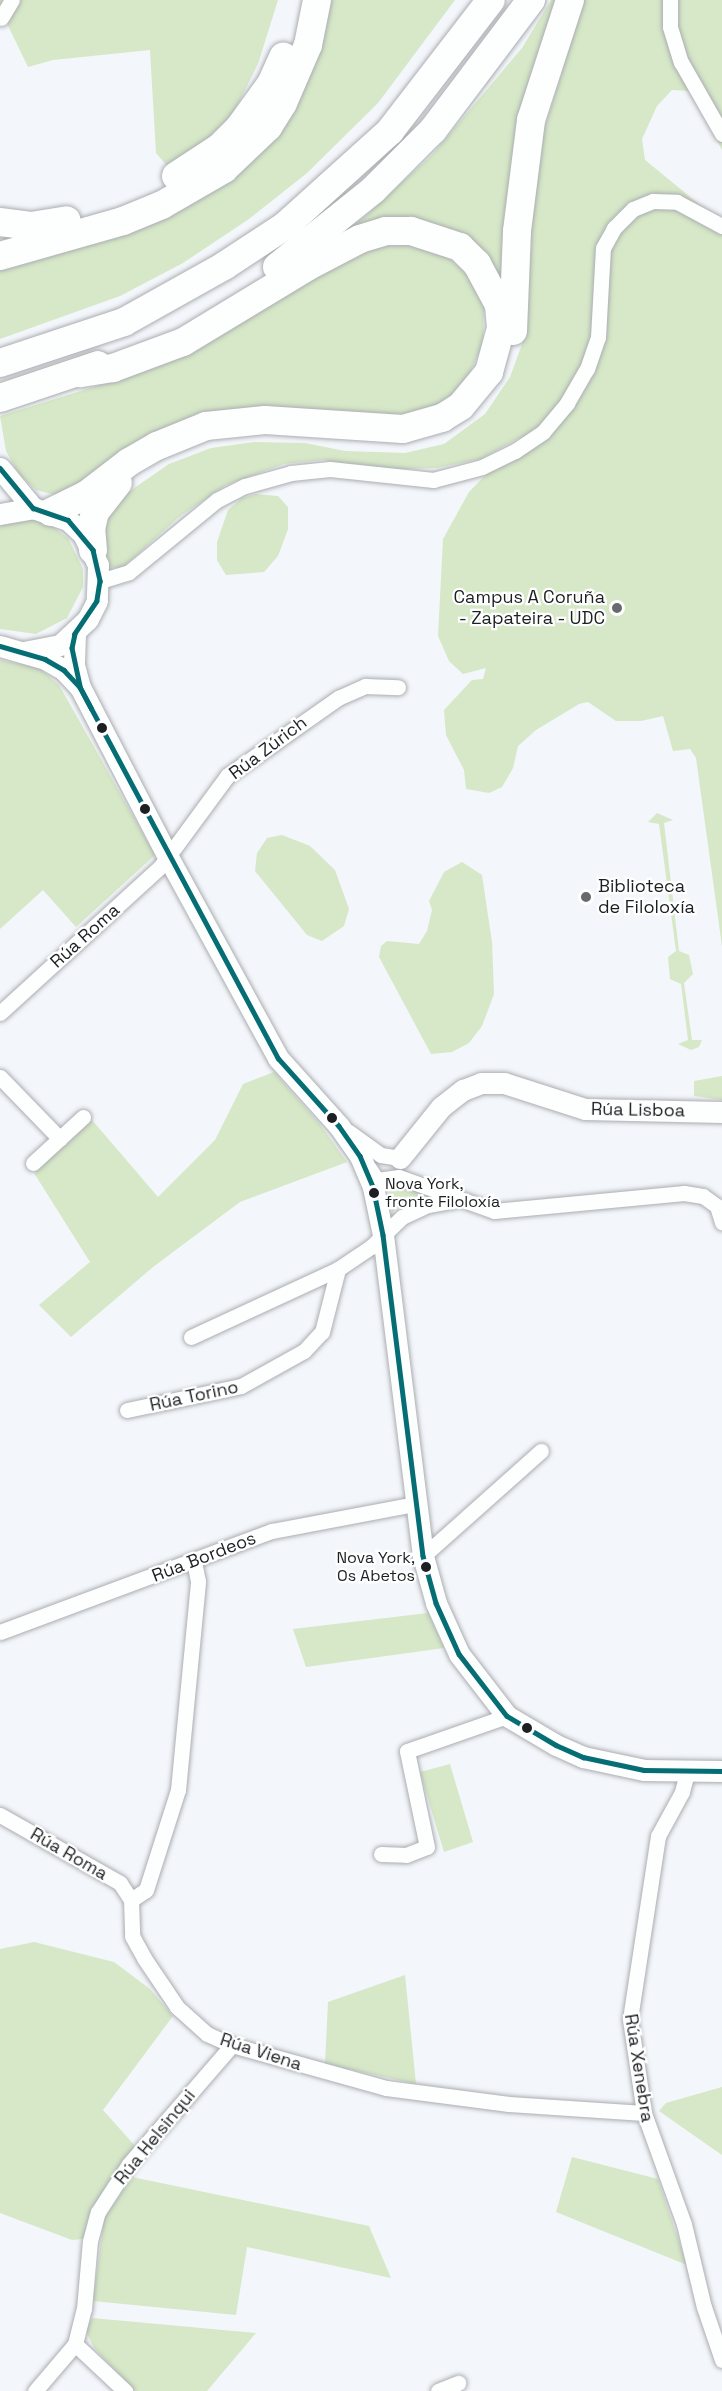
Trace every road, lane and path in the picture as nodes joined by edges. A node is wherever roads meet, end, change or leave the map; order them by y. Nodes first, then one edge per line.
1 (12, 0) edge
2 (297, 0) edge
3 (317, 0) edge
4 (531, 0) edge
5 (570, 0) edge
6 (670, 0) edge
7 (486, 4) edge
8 (1, 18) edge
9 (722, 134) edge
10 (0, 222) edge
11 (722, 226) edge
12 (0, 256) edge
13 (0, 363) edge
14 (80, 373) junction
15 (0, 398) edge
16 (0, 468) edge
17 (42, 510) junction
18 (0, 514) edge
19 (93, 550) junction
20 (100, 581) junction
21 (75, 634) junction
22 (0, 646) edge
23 (24, 652) junction
24 (80, 687) junction
25 (398, 687) dead end
26 (168, 857) junction
27 (0, 1014) edge
28 (0, 1077) edge
29 (722, 1112) edge
30 (83, 1117) dead end
31 (339, 1126) junction
32 (60, 1139) junction
33 (360, 1156) junction
34 (400, 1158) junction
35 (33, 1162) dead end
36 (384, 1179) junction
37 (456, 1200) junction
38 (722, 1222) edge
39 (383, 1235) junction
40 (338, 1269) junction
41 (191, 1337) dead end
42 (127, 1410) dead end
43 (541, 1451) dead end
44 (415, 1504) junction
45 (423, 1556) junction
46 (194, 1562) junction
47 (0, 1632) edge
48 (507, 1716) junction
49 (722, 1771) edge
50 (687, 1773) junction
51 (0, 1815) edge
52 (381, 1854) dead end
53 (131, 1900) junction
54 (232, 2045) junction
55 (644, 2113) junction
56 (75, 2344) junction
57 (722, 2360) edge
58 (458, 2383) dead end
59 (35, 2391) edge
60 (125, 2391) edge
61 (438, 2391) edge

1 - 8 street
2 - 10 highway
3 - 12 highway
4 - 14 highway
5 - 19 highway
6 - 9 street
7 - 13 highway
11 - 20 street
14 - 15 highway
14 - 17 highway
16 - 17 main road
17 - 18 main road
17 - 19 main road
19 - 20 main road
20 - 21 main road
21 - 23 main road
21 - 24 main road
22 - 23 main road
23 - 24 main road
24 - 26 main road
25 - 26 street, Rúa Zúrich
26 - 27 street, Rúa Roma
26 - 31 main road
28 - 32 street
29 - 34 main road, Rúa Lisboa
30 - 32 street
31 - 33 main road
31 - 34 street
32 - 35 street
33 - 36 street
33 - 39 main road
34 - 36 street, Rúa Lisboa
36 - 37 street
37 - 38 street
37 - 39 street
39 - 40 street
39 - 44 main road
40 - 41 street
40 - 42 street, Rúa Torino
43 - 45 street
44 - 45 main road
44 - 46 street, Rúa Bordeos
45 - 48 main road
46 - 47 street, Rúa Bordeos
46 - 53 street
48 - 50 main road
48 - 52 street
49 - 50 main road
50 - 55 street, Rúa Xenebra
51 - 53 street, Rúa Roma
53 - 54 street, Rúa Viena
54 - 55 street, Rúa Viena
54 - 56 street, Rúa Helsinqui
55 - 57 street, Rúa Xenebra
56 - 59 street, Rúa Helsinqui
56 - 60 street
58 - 61 street

